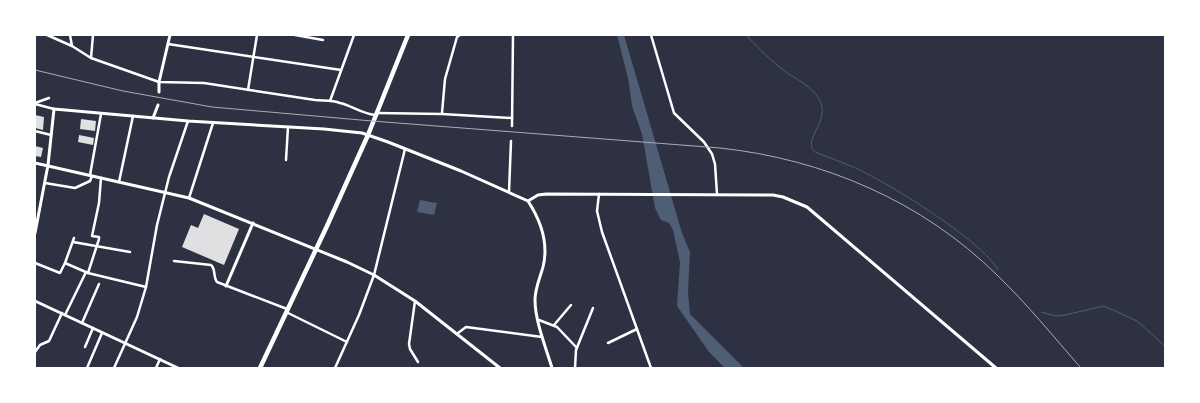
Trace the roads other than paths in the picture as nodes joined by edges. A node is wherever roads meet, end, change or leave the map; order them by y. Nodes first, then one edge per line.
1 (47, 35) edge
2 (70, 35) edge
3 (93, 35) edge
4 (170, 35) edge
5 (257, 35) edge
6 (295, 35) edge
7 (354, 35) edge
8 (408, 35) edge
9 (460, 35) edge
10 (513, 35) edge
11 (651, 35) edge
12 (323, 40) dead end
13 (168, 44) junction
14 (72, 46) junction
15 (253, 56) junction
16 (91, 58) junction
17 (340, 70) junction
18 (159, 82) junction
19 (248, 90) junction
20 (159, 92) dead end
21 (49, 98) dead end
22 (330, 101) junction
23 (35, 103) edge
24 (158, 105) dead end
25 (54, 109) junction
26 (101, 114) junction
27 (376, 114) junction
28 (442, 114) junction
29 (134, 116) junction
30 (154, 118) junction
31 (512, 118) junction
32 (188, 122) junction
33 (213, 123) junction
34 (288, 126) junction
35 (512, 126) dead end
36 (35, 132) edge
37 (51, 135) junction
38 (368, 135) junction
39 (511, 141) dead end
40 (405, 149) junction
41 (286, 160) dead end
42 (35, 163) edge
43 (48, 166) junction
44 (91, 175) junction
45 (102, 178) junction
46 (119, 182) junction
47 (45, 183) junction
48 (509, 192) junction
49 (166, 193) junction
50 (599, 194) junction
51 (716, 194) junction
52 (189, 198) junction
53 (528, 201) junction
54 (253, 223) junction
55 (35, 233) edge
56 (97, 246) junction
57 (316, 249) junction
58 (130, 252) dead end
59 (174, 261) dead end
60 (35, 263) edge
61 (65, 263) junction
62 (87, 273) junction
63 (374, 275) junction
64 (99, 284) dead end
65 (226, 286) junction
66 (146, 287) junction
67 (415, 301) junction
68 (35, 302) edge
69 (571, 305) dead end
70 (592, 308) dead end
71 (287, 311) junction
72 (63, 314) junction
73 (539, 320) junction
74 (82, 323) junction
75 (554, 325) junction
76 (94, 328) junction
77 (637, 329) junction
78 (102, 333) junction
79 (458, 333) junction
80 (543, 337) junction
81 (347, 342) junction
82 (608, 343) dead end
83 (126, 344) junction
84 (85, 347) dead end
85 (577, 348) junction
86 (35, 352) edge
87 (160, 359) junction
88 (418, 362) dead end
89 (87, 368) edge
90 (114, 368) edge
91 (156, 368) edge
92 (178, 368) edge
93 (260, 368) edge
94 (335, 368) edge
95 (500, 368) edge
96 (552, 368) edge
97 (575, 368) edge
98 (651, 368) edge
99 (996, 368) edge

1 - 14 street
2 - 14 street
3 - 16 street
4 - 13 street
5 - 15 street
6 - 12 street
7 - 17 street
8 - 27 highway
9 - 28 street
10 - 31 street
11 - 51 street
13 - 15 street
13 - 18 street
14 - 16 street
15 - 17 street
15 - 19 street
16 - 18 street
17 - 22 street
18 - 19 street
18 - 20 street
19 - 22 street
21 - 23 street
22 - 27 street
23 - 25 street
24 - 30 street
25 - 26 street
25 - 37 street
26 - 29 street
26 - 44 street
27 - 28 street
27 - 38 highway
28 - 31 street
29 - 30 street
29 - 46 street
30 - 32 street
31 - 35 street
32 - 33 street
32 - 49 street
33 - 34 street
33 - 52 street
34 - 38 street
34 - 41 street
36 - 37 street
37 - 43 street
38 - 40 street
38 - 57 highway
39 - 48 street
40 - 48 street
40 - 63 street
42 - 43 street
43 - 44 street
43 - 47 street
44 - 45 street
44 - 47 street
45 - 46 street
45 - 56 street
46 - 49 street
47 - 55 street
48 - 53 street
49 - 52 street
49 - 66 street
50 - 51 street
50 - 53 street
50 - 77 street
51 - 99 street
52 - 54 street
53 - 73 street
54 - 57 street
54 - 65 street
56 - 58 street
56 - 61 street
56 - 62 street
57 - 63 street
57 - 71 highway
59 - 65 street
60 - 61 street
61 - 62 street
62 - 66 street
62 - 72 street
63 - 67 street
63 - 81 street
64 - 74 street
65 - 71 street
66 - 83 street
67 - 79 street
67 - 88 street
68 - 72 street
69 - 75 street
70 - 85 street
71 - 81 street
71 - 93 highway
72 - 74 street
72 - 86 street
73 - 75 street
73 - 80 street
74 - 76 street
75 - 85 street
76 - 78 street
76 - 84 street
77 - 82 street
77 - 98 street
78 - 83 street
78 - 89 street
79 - 80 street
79 - 95 street
80 - 96 street
81 - 94 street
83 - 87 street
83 - 90 street
85 - 97 street
87 - 91 street
87 - 92 street

